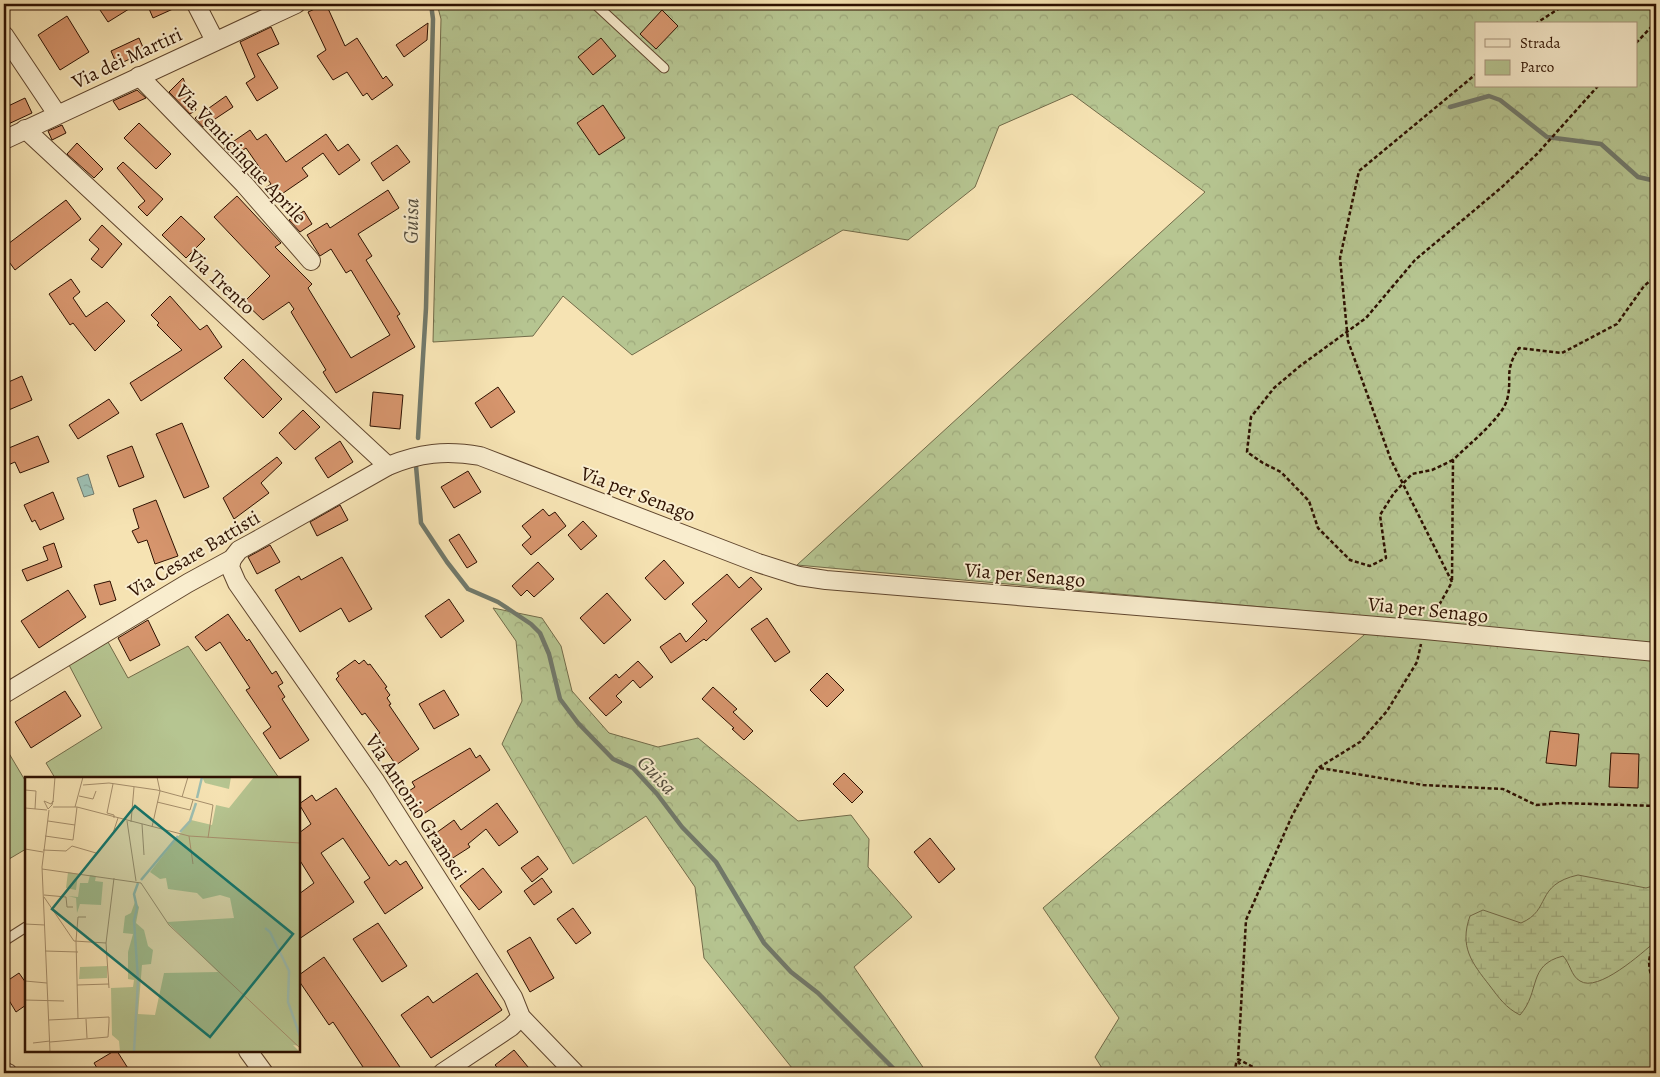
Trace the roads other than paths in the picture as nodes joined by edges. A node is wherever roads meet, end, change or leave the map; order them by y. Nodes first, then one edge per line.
1 (196, 4) edge
2 (296, 4) edge
3 (595, 4) edge
4 (4, 35) edge
5 (215, 41) junction
6 (664, 68) dead end
7 (139, 76) junction
8 (57, 114) junction
9 (25, 129) junction
10 (4, 140) edge
11 (311, 261) dead end
12 (411, 456) joint
13 (388, 466) junction
14 (232, 559) junction
15 (1656, 652) edge
16 (4, 694) edge
17 (25, 928) edge
18 (4, 941) edge
19 (522, 1018) junction
20 (249, 1052) edge
21 (4, 1072) edge
22 (8, 1073) edge
23 (264, 1073) edge
24 (442, 1073) edge
25 (575, 1073) edge

1 - 5 street
2 - 5 street, Via dei Martiri
3 - 6 lane
4 - 8 street
5 - 7 street, Via dei Martiri
7 - 8 street, Via dei Martiri
7 - 11 street, Via Venticinque Aprile
8 - 9 street, Via dei Martiri
9 - 10 street, Via dei Martiri
9 - 13 street, Via Trento
12 - 13 street, Via Cesare Battisti
12 - 15 street, Via per Senago
13 - 14 street, Via Cesare Battisti
14 - 16 street, Via Cesare Battisti
14 - 19 street, Via Antonio Gramsci
17 - 18 lane
19 - 24 street
19 - 25 street, Via Antonio Gramsci
20 - 23 street
21 - 22 street

